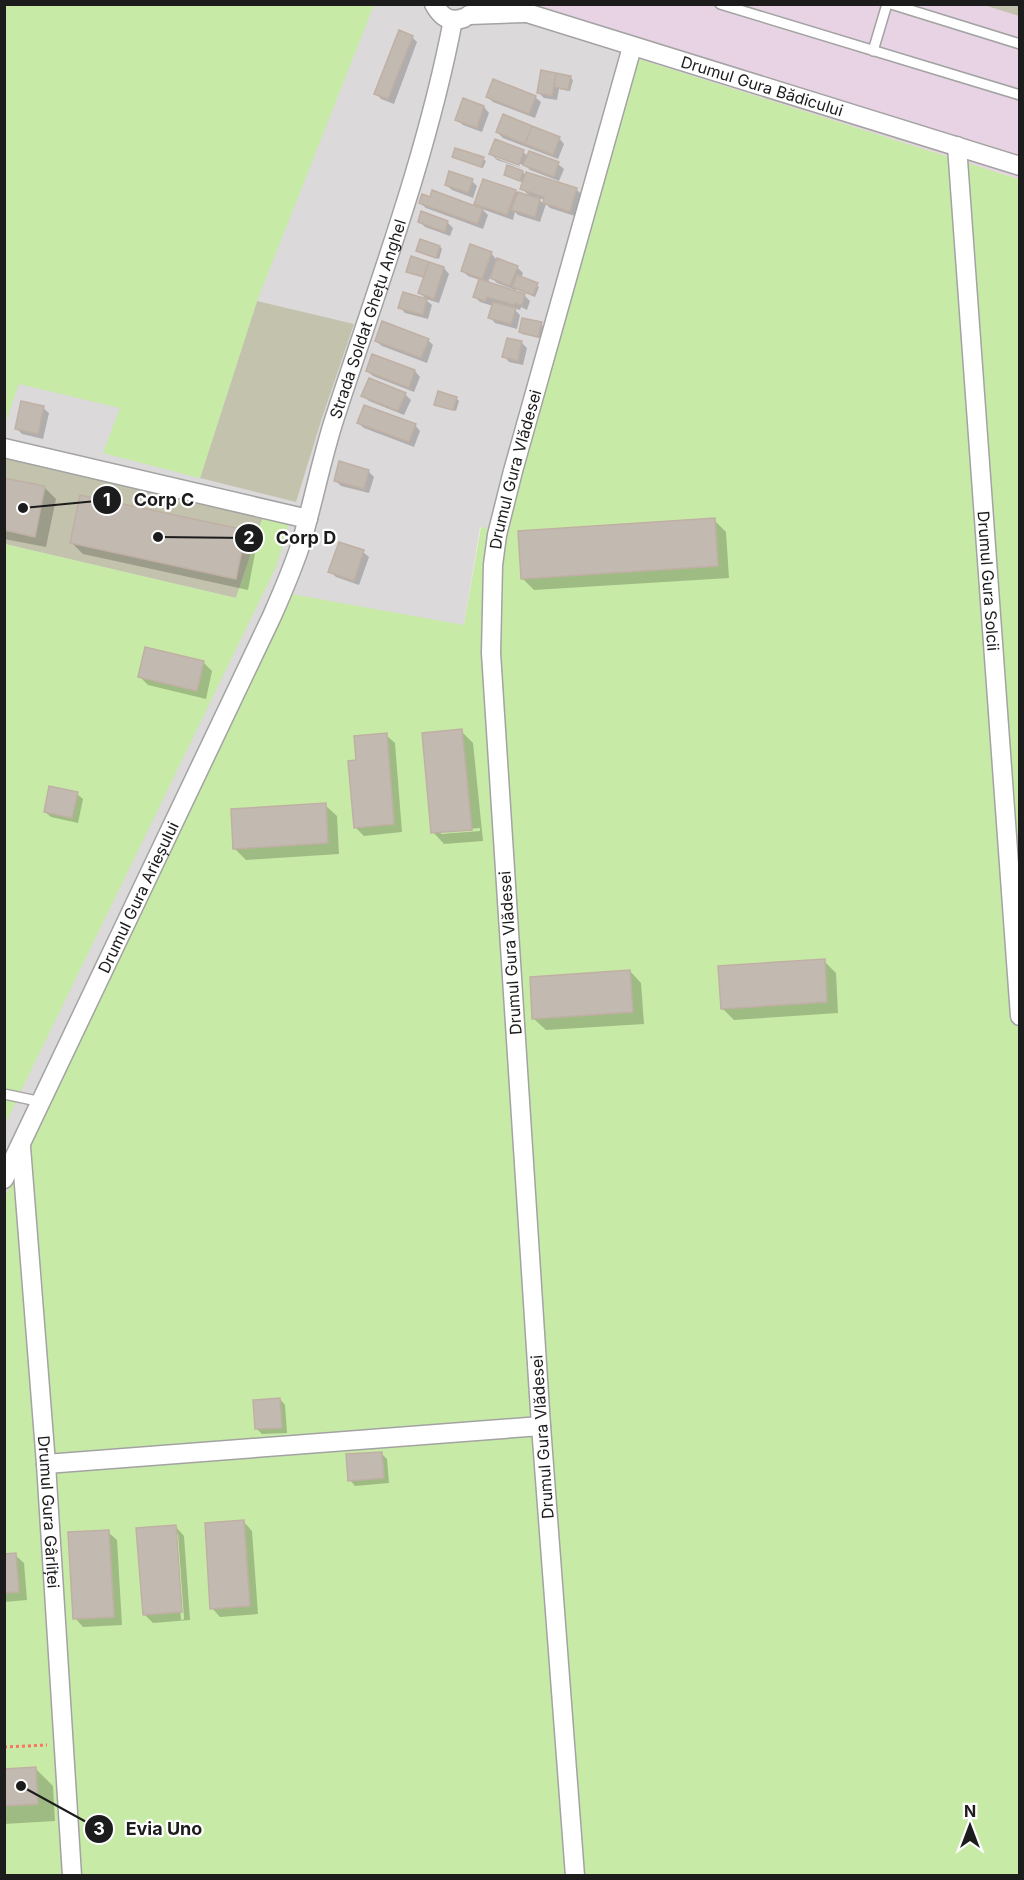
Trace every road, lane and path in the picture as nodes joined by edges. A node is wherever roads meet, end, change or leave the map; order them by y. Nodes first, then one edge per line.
1 (507, 4) edge
2 (720, 4) edge
3 (889, 4) edge
4 (435, 5) edge
5 (529, 9) edge
6 (465, 13) edge
7 (1020, 44) edge
8 (632, 46) junction
9 (873, 51) junction
10 (1020, 95) edge
11 (957, 146) junction
12 (1020, 166) edge
13 (4, 448) edge
14 (308, 519) junction
15 (272, 616) joint
16 (1020, 1016) edge
17 (4, 1094) edge
18 (42, 1102) junction
19 (21, 1148) junction
20 (5, 1178) edge
21 (24, 1186) junction
22 (541, 1426) junction
23 (46, 1464) junction
24 (64, 1744) junction
25 (4, 1747) edge
26 (72, 1875) edge
27 (575, 1875) edge

1 - 5 street, Drumul Gura Bădicului
2 - 9 lane
3 - 7 lane
3 - 9 lane
4 - 6 street
5 - 6 street
5 - 8 street, Drumul Gura Bădicului
6 - 14 street, Strada Soldat Ghețu Anghel
8 - 11 street, Drumul Gura Bădicului
8 - 22 street, Drumul Gura Vlădesei
9 - 10 lane
11 - 12 street, Drumul Gura Bădicului
11 - 16 street, Drumul Gura Solcii
13 - 14 street
14 - 15 street, Strada Soldat Ghețu Anghel
15 - 18 street, Drumul Gura Arieșului
17 - 18 lane
18 - 19 street, Drumul Gura Arieșului
19 - 20 street, Drumul Gura Arieșului
19 - 21 street, Drumul Gura Gârliței
20 - 21 street
21 - 23 street, Drumul Gura Gârliței
22 - 23 street
22 - 27 street, Drumul Gura Vlădesei
23 - 24 street, Drumul Gura Gârliței
24 - 25 path
24 - 26 street, Drumul Gura Gârliței

